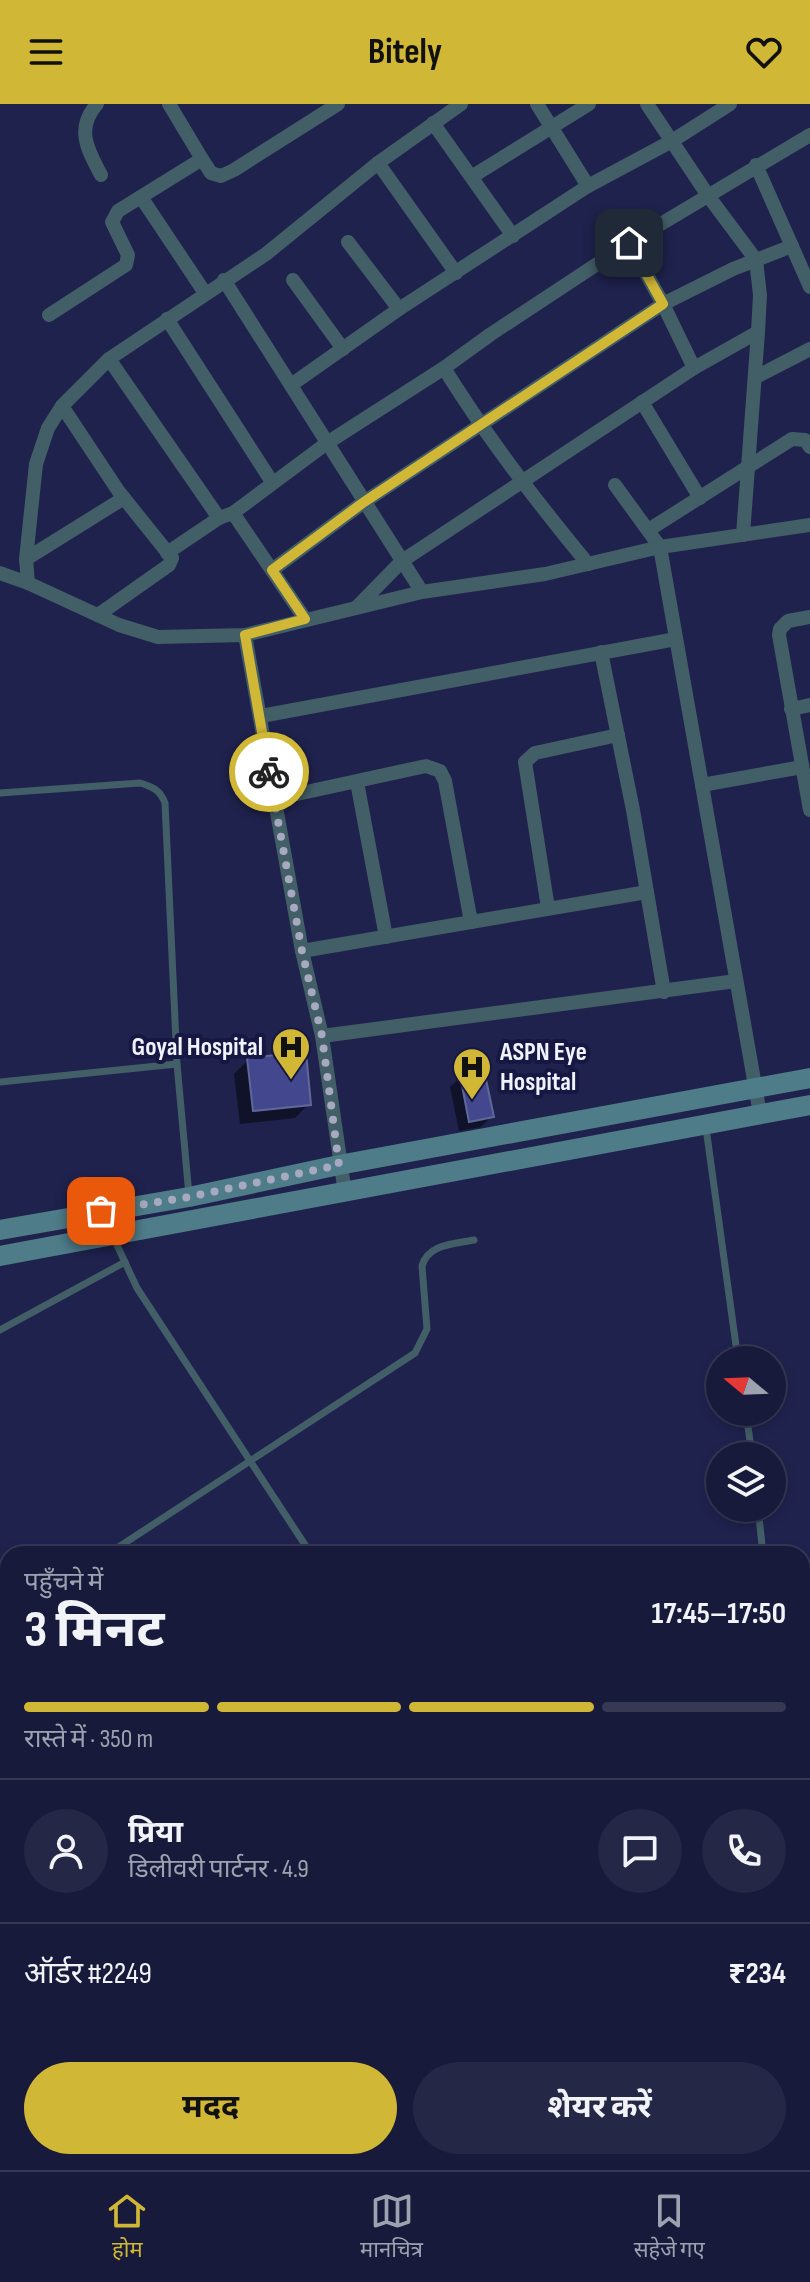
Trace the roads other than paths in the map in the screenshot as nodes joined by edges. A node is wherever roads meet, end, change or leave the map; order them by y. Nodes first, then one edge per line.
1 (97, 104) edge
2 (169, 104) edge
3 (338, 104) edge
4 (461, 104) edge
5 (537, 104) edge
6 (589, 104) edge
7 (647, 104) edge
8 (730, 104) edge
9 (433, 123) junction
10 (552, 127) junction
11 (810, 135) edge
12 (672, 141) junction
13 (202, 159) junction
14 (378, 163) junction
15 (756, 165) junction
16 (101, 175) dead end
17 (473, 176) junction
18 (588, 186) junction
19 (141, 197) junction
20 (709, 197) junction
21 (513, 236) junction
22 (348, 242) dead end
23 (629, 243) junction
24 (792, 246) junction
25 (756, 260) junction
26 (805, 261) edge
27 (456, 273) junction
28 (224, 280) junction
29 (293, 280) dead end
30 (810, 287) edge
31 (205, 293) junction
32 (663, 304) junction
33 (399, 309) junction
34 (49, 315) dead end
35 (167, 319) junction
36 (758, 332) junction
37 (343, 349) junction
38 (810, 349) edge
39 (109, 359) junction
40 (444, 368) junction
41 (694, 368) junction
42 (756, 377) junction
43 (291, 385) junction
44 (642, 402) junction
45 (62, 406) junction
46 (480, 426) junction
47 (327, 443) junction
48 (810, 447) edge
49 (747, 469) junction
50 (272, 482) junction
51 (522, 484) junction
52 (615, 485) dead end
53 (124, 498) junction
54 (700, 498) junction
55 (364, 502) junction
56 (226, 515) junction
57 (810, 525) edge
58 (650, 529) junction
59 (743, 535) junction
60 (660, 547) junction
61 (167, 553) junction
62 (26, 559) junction
63 (402, 561) junction
64 (588, 564) junction
65 (272, 570) junction
66 (0, 573) edge
67 (28, 583) junction
68 (422, 592) junction
69 (357, 607) junction
70 (98, 615) junction
71 (810, 617) edge
72 (305, 619) junction
73 (245, 635) junction
74 (676, 639) junction
75 (601, 652) junction
76 (810, 705) edge
77 (791, 709) junction
78 (261, 716) junction
79 (618, 735) junction
80 (802, 767) junction
81 (357, 782) junction
82 (702, 785) junction
83 (0, 793) edge
84 (274, 799) junction
85 (810, 810) edge
86 (647, 892) junction
87 (548, 908) junction
88 (471, 922) junction
89 (386, 937) junction
90 (302, 951) junction
91 (736, 981) junction
92 (664, 992) junction
93 (322, 1036) junction
94 (177, 1064) junction
95 (810, 1078) edge
96 (0, 1082) edge
97 (755, 1088) junction
98 (810, 1105) edge
99 (760, 1114) junction
100 (706, 1125) junction
101 (339, 1165) junction
102 (345, 1193) junction
103 (189, 1197) junction
104 (101, 1211) junction
105 (0, 1230) edge
106 (112, 1235) junction
107 (474, 1240) dead end
108 (0, 1256) edge
109 (125, 1262) junction
110 (0, 1330) edge
111 (736, 1346) edge
112 (249, 1460) junction
113 (760, 1522) edge
114 (120, 1546) edge
115 (306, 1546) edge
116 (762, 1546) edge

1 - 16 street
2 - 13 street
3 - 13 street
4 - 9 street
5 - 10 street
6 - 10 street
7 - 12 street
8 - 12 street
9 - 14 street
9 - 17 street
10 - 17 street
10 - 18 street
11 - 15 street
12 - 18 street
12 - 20 street
13 - 19 street
14 - 27 street
14 - 28 street
15 - 20 street
15 - 24 street
17 - 21 street
18 - 21 street
19 - 31 street
19 - 34 street
20 - 23 street
20 - 25 street
21 - 27 street
22 - 33 street
23 - 32 street
23 - 40 street
24 - 25 street
24 - 26 street
25 - 32 street
25 - 36 street
26 - 30 street
27 - 33 street
28 - 31 street
28 - 43 street
29 - 37 street
31 - 35 street
32 - 41 street
32 - 46 street
33 - 37 street
35 - 39 street
35 - 50 street
36 - 41 street
36 - 42 street
37 - 43 street
38 - 42 street
39 - 45 street
39 - 56 street
40 - 46 street
40 - 47 street
41 - 44 street
42 - 49 street
43 - 47 street
44 - 51 street
44 - 54 street
45 - 53 street
45 - 62 street
46 - 51 street
46 - 55 street
47 - 50 street
47 - 55 street
48 - 49 street
49 - 54 street
49 - 59 street
50 - 56 street
51 - 63 street
51 - 64 street
52 - 58 street
53 - 61 street
53 - 62 street
54 - 58 street
55 - 63 street
55 - 65 street
56 - 61 street
56 - 65 street
57 - 59 street
58 - 60 street
59 - 60 street
60 - 64 street
60 - 74 street
61 - 70 street
62 - 67 street
63 - 68 street
63 - 69 street
64 - 68 street
65 - 72 street
66 - 67 street
67 - 70 street
68 - 69 street
69 - 72 street
70 - 73 street
71 - 77 street
72 - 73 street
73 - 78 street
74 - 75 street
74 - 82 street
75 - 78 street
75 - 79 street
76 - 77 street
77 - 80 street
78 - 84 street
79 - 86 street
79 - 87 street
80 - 82 street
80 - 85 street
81 - 84 street
81 - 88 street
81 - 89 street
82 - 91 street
83 - 94 lane
84 - 90 street
86 - 87 street
86 - 92 street
87 - 88 street
88 - 89 street
89 - 90 street
90 - 93 street
91 - 92 street
91 - 97 street
92 - 93 street
93 - 101 street
94 - 96 lane
94 - 103 lane
95 - 97 main road
97 - 99 street
97 - 101 main road
98 - 99 main road
99 - 100 main road
100 - 102 main road
100 - 111 lane
101 - 102 street
101 - 103 main road
102 - 106 main road
103 - 104 main road
104 - 105 main road
104 - 106 lane
106 - 108 main road
106 - 109 lane
107 - 112 lane
109 - 110 lane
109 - 112 lane
112 - 114 lane
112 - 115 lane
113 - 116 lane

